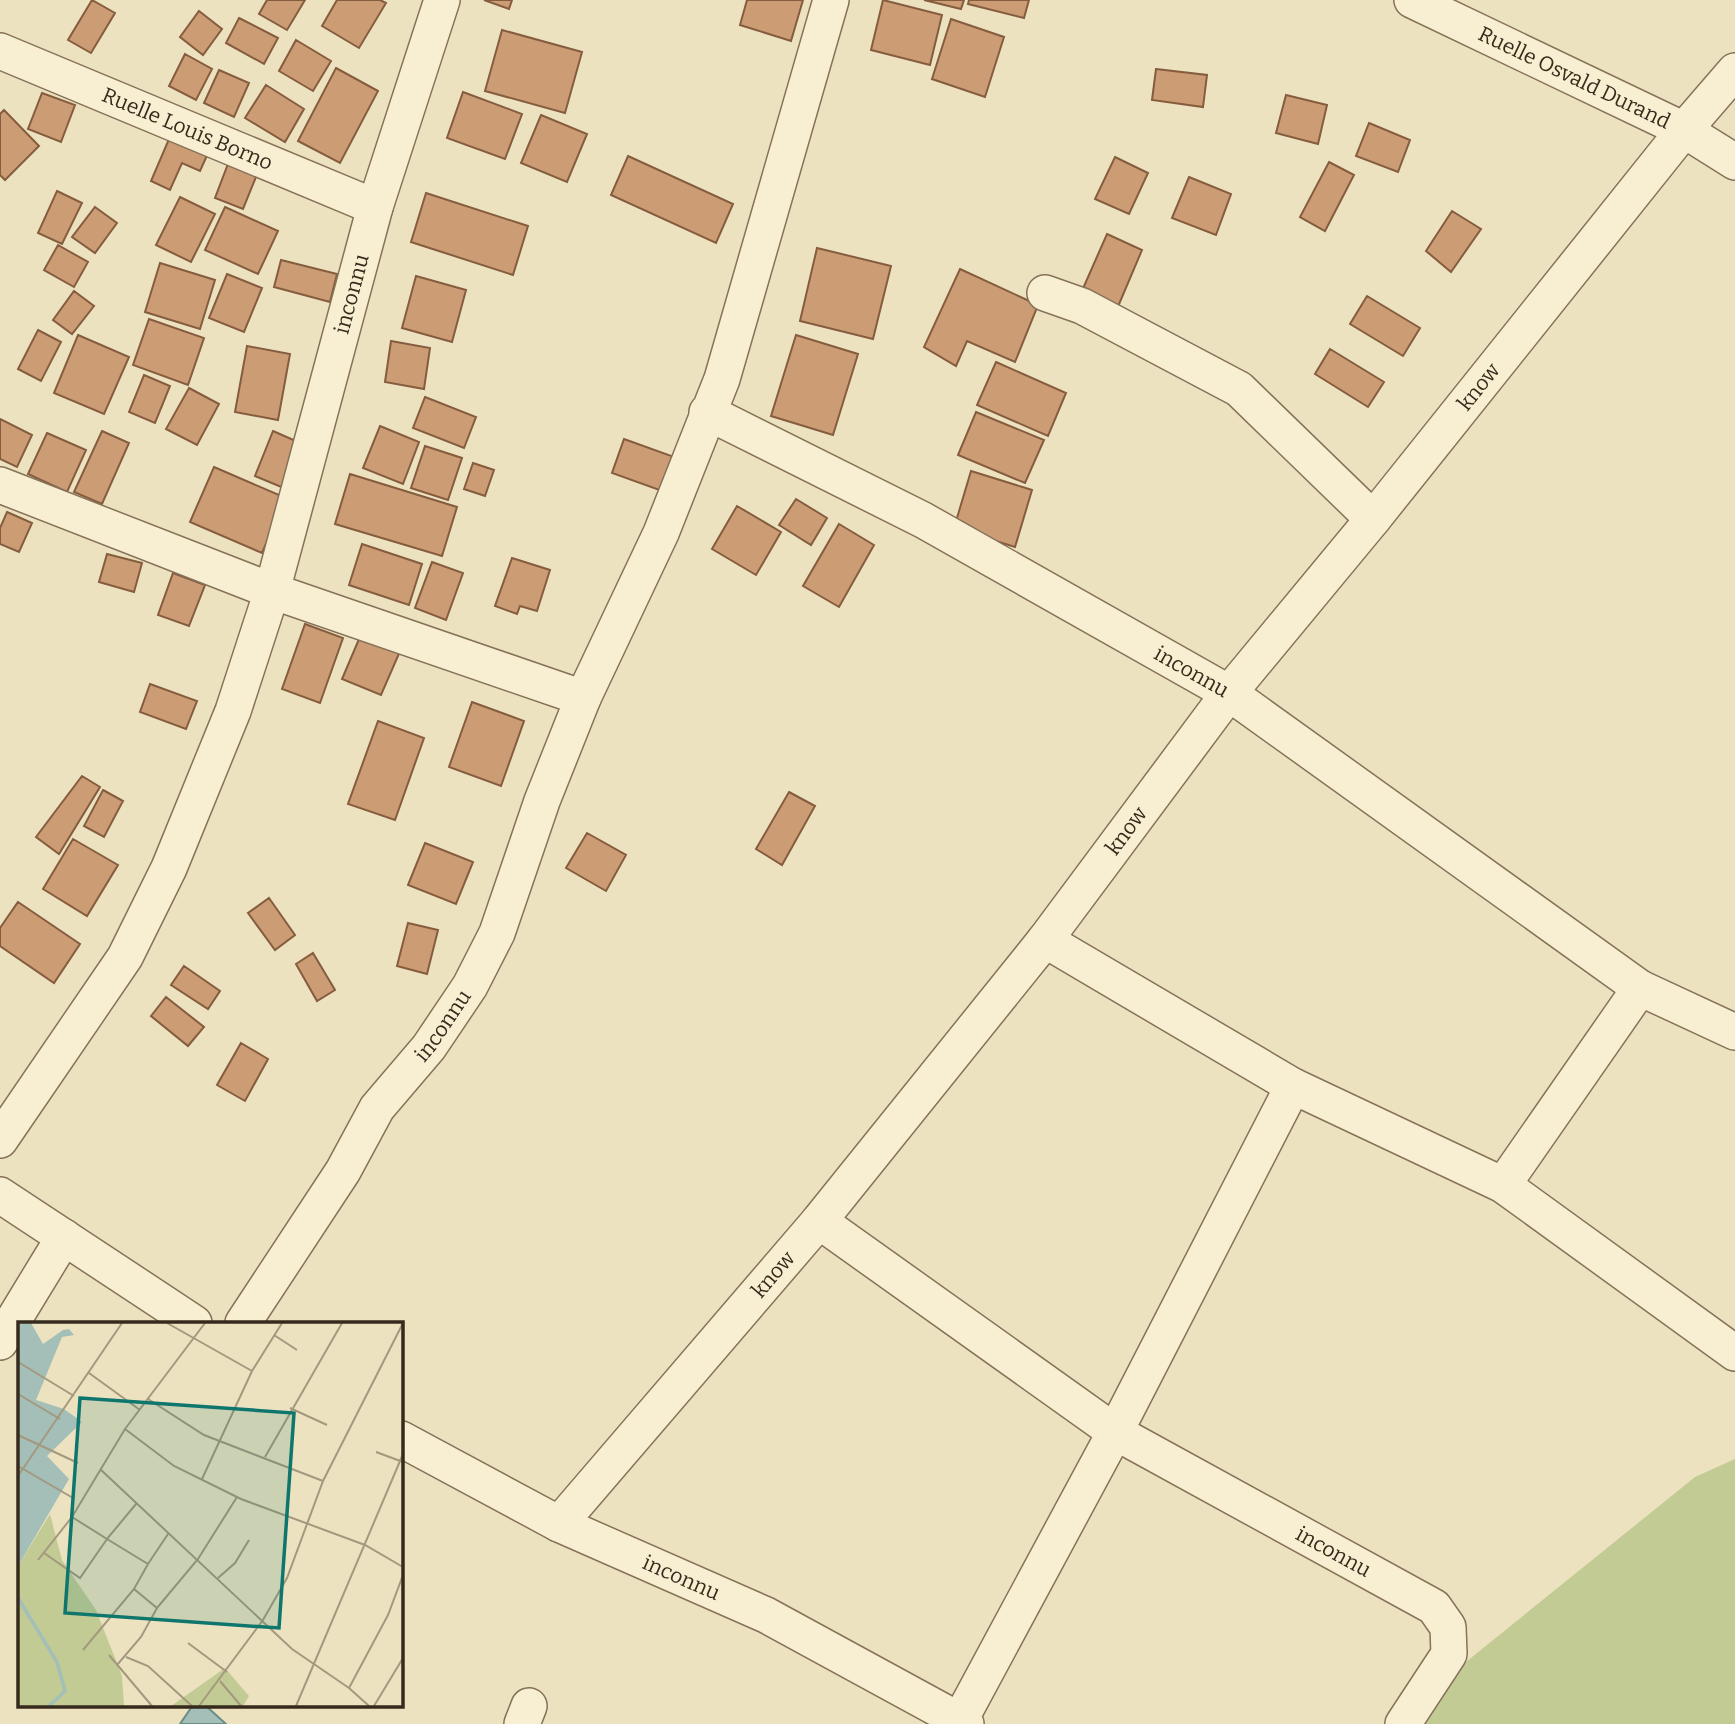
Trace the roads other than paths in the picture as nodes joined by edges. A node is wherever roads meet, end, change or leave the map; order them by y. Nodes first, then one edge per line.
1 (442, 0) edge
2 (831, 0) edge
3 (1412, 0) edge
4 (0, 51) edge
5 (1735, 71) edge
6 (1684, 130) junction
7 (1735, 162) edge
8 (375, 207) junction
9 (1045, 293) dead end
10 (707, 412) junction
11 (0, 485) edge
12 (1373, 519) junction
13 (272, 591) junction
14 (1229, 693) junction
15 (583, 698) junction
16 (1045, 940) junction
17 (1640, 988) junction
18 (1735, 1032) edge
19 (1293, 1086) junction
20 (0, 1140) edge
21 (1503, 1185) junction
22 (0, 1195) edge
23 (819, 1221) junction
24 (64, 1237) junction
25 (192, 1322) edge
26 (244, 1322) edge
27 (0, 1342) edge
28 (1735, 1353) edge
29 (1115, 1432) junction
30 (402, 1440) edge
31 (559, 1524) junction
32 (963, 1722) edge
33 (1404, 1724) edge

1 - 8 street, inconnu
2 - 10 street, inconnu
3 - 6 street, Ruelle Osvald Durand
4 - 8 street, Ruelle Louis Borno
5 - 6 street
6 - 7 street, Ruelle Osvald Durand
6 - 12 street, know
8 - 13 street, inconnu
9 - 12 street
10 - 14 street, inconnu
10 - 15 street, inconnu
11 - 13 street
12 - 14 street, know
13 - 15 street
13 - 20 street, inconnu
14 - 16 street, know
14 - 17 street, inconnu
15 - 26 street, inconnu
16 - 19 street
16 - 23 street, know
17 - 18 street, inconnu
17 - 21 street
19 - 21 street
19 - 29 street, inconnu
21 - 28 street
22 - 24 street
23 - 29 street, inconnu
23 - 31 street, know
24 - 25 street
24 - 27 street
29 - 32 street, inconnu
29 - 33 street, inconnu
30 - 31 street, inconnu
31 - 32 street, inconnu

